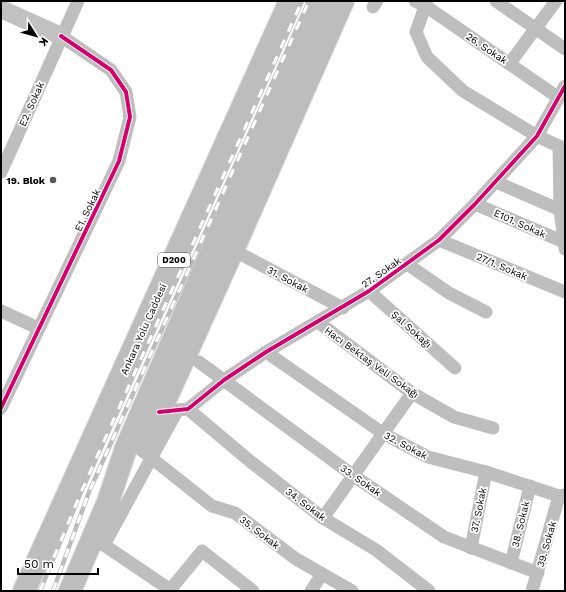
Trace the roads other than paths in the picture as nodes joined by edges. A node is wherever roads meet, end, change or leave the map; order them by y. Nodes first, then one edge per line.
1 (78, 1) edge
2 (274, 1) edge
3 (290, 1) edge
4 (321, 1) edge
5 (343, 1) edge
6 (496, 1) edge
7 (556, 1) edge
8 (422, 2) edge
9 (368, 3) edge
10 (1, 9) edge
11 (535, 28) junction
12 (331, 30) junction
13 (61, 36) junction
14 (565, 49) edge
15 (510, 64) junction
16 (565, 86) edge
17 (559, 98) junction
18 (537, 136) junction
19 (562, 148) edge
20 (1, 172) edge
21 (496, 182) junction
22 (475, 204) junction
23 (563, 211) edge
24 (438, 240) junction
25 (564, 246) edge
26 (233, 250) junction
27 (407, 264) junction
28 (369, 291) junction
29 (565, 292) edge
30 (342, 308) junction
31 (1, 311) edge
32 (486, 312) dead end
33 (318, 322) junction
34 (38, 328) junction
35 (266, 352) junction
36 (199, 362) dead end
37 (455, 368) dead end
38 (224, 380) junction
39 (412, 393) junction
40 (1, 408) edge
41 (175, 410) junction
42 (493, 428) dead end
43 (384, 434) junction
44 (145, 454) junction
45 (486, 472) junction
46 (354, 476) junction
47 (530, 486) junction
48 (562, 496) edge
49 (108, 502) junction
50 (323, 518) junction
51 (58, 519) junction
52 (97, 543) junction
53 (471, 548) junction
54 (511, 563) junction
55 (538, 573) junction
56 (322, 574) junction
57 (171, 590) edge
58 (24, 591) edge
59 (70, 591) edge
60 (253, 591) edge
61 (311, 591) edge
62 (352, 591) edge
63 (429, 591) edge
64 (532, 591) edge

1 - 13 street, E2. Sokak
2 - 51 highway
3 - 51 highway, Ankara Yolu Caddesi / D200
4 - 49 highway, D200
5 - 12 highway
6 - 11 street
7 - 11 street
8 - 15 street, 26. Sokak
8 - 18 street
9 - 12 highway
10 - 13 main road
11 - 14 street
11 - 15 street
12 - 26 highway
13 - 20 street, E2. Sokak
13 - 34 street, E1. Sokak
15 - 17 street, 26. Sokak
16 - 17 street, 27. Sokak
17 - 18 street, 27. Sokak
18 - 19 street
18 - 21 street, 27. Sokak
19 - 23 street
21 - 22 street, 27. Sokak
21 - 23 street
22 - 24 street, 27. Sokak
22 - 25 street, E101. Sokak
23 - 25 street
24 - 27 street, 27. Sokak
24 - 29 street, 27/1. Sokak
26 - 30 street, 31. Sokak
26 - 41 highway
27 - 28 street, 27. Sokak
27 - 32 street
28 - 30 street, 27. Sokak
28 - 37 street, Şal Sokağı
30 - 33 street, 27. Sokak
31 - 34 street
33 - 35 street, 27. Sokak
33 - 39 street, Hacı Bektaş Veli Sokağı
34 - 40 street, E1. Sokak
35 - 38 street, 27. Sokak
35 - 43 street, 32. Sokak
36 - 38 street, 33. Sokak
38 - 41 street, 27. Sokak
38 - 46 street, 33. Sokak
39 - 42 street, Hacı Bektaş Veli Sokağı
39 - 43 street
41 - 44 highway
41 - 50 street, 34. Sokak
43 - 45 street, 32. Sokak
43 - 46 street
44 - 49 highway
44 - 52 street
44 - 56 street, 35. Sokak
45 - 47 street, 32. Sokak
45 - 53 street, 37. Sokak
46 - 50 street
46 - 53 street, 33. Sokak
47 - 48 street, 32. Sokak
47 - 54 street, 38. Sokak
48 - 55 street, 39. Sokak
49 - 52 highway
50 - 63 street, 34. Sokak
51 - 58 highway, Ankara Yolu Caddesi
52 - 57 street
52 - 59 highway
53 - 54 street, 33. Sokak
54 - 55 street, 33. Sokak
55 - 64 street, 39. Sokak
56 - 61 street
56 - 62 street, 35. Sokak
57 - 60 street

